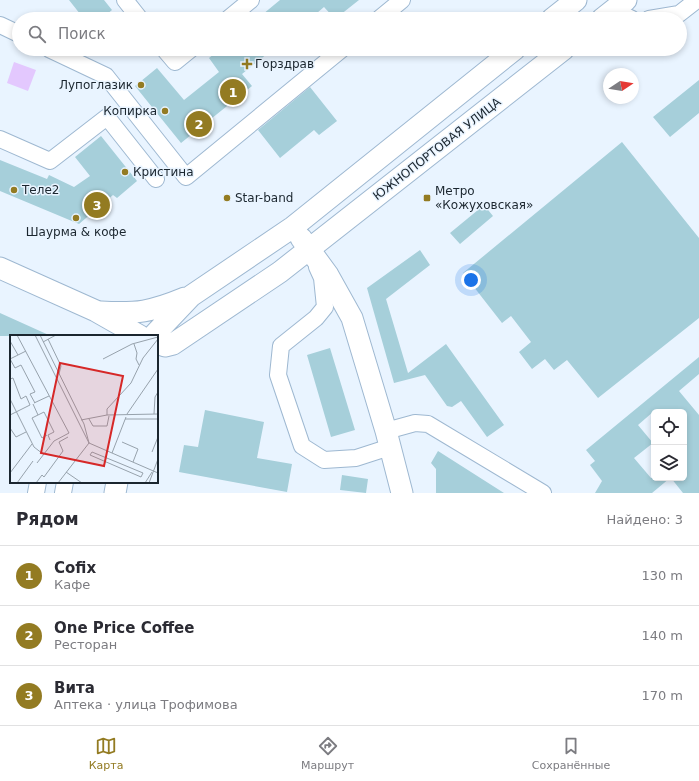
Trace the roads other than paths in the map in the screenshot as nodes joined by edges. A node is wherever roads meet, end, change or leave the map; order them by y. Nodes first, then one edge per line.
1 (125, 0) edge
2 (251, 0) edge
3 (402, 0) edge
4 (576, 0) edge
5 (696, 0) edge
6 (134, 12) edge
7 (236, 12) edge
8 (387, 12) edge
9 (561, 12) edge
10 (681, 12) edge
11 (0, 25) edge
12 (12, 31) edge
13 (64, 56) edge
14 (170, 56) edge
15 (182, 56) edge
16 (333, 56) edge
17 (506, 56) edge
18 (555, 56) edge
19 (0, 139) edge
20 (156, 179) dead end
21 (292, 227) junction
22 (310, 249) junction
23 (0, 268) edge
24 (191, 296) junction
25 (96, 311) junction
26 (138, 335) edge
27 (154, 335) edge
28 (158, 343) edge
29 (388, 439) junction
30 (38, 483) edge
31 (65, 483) edge
32 (117, 483) edge
33 (36, 493) edge
34 (63, 493) edge
35 (115, 493) edge
36 (402, 493) edge
37 (543, 493) edge

1 - 6 street
2 - 7 street
3 - 8 street
4 - 9 main road
5 - 10 street
11 - 12 street
13 - 16 street
14 - 15 street
17 - 21 main road
18 - 22 main road, ЮЖНОПОРТОВАЯ УЛИЦА
19 - 20 street
21 - 22 main road
21 - 24 main road
22 - 28 main road, ЮЖНОПОРТОВАЯ УЛИЦА
22 - 29 main road
22 - 29 street
23 - 25 main road
24 - 25 main road
24 - 27 main road
25 - 26 main road
29 - 36 main road
29 - 37 street
30 - 33 street
31 - 34 street
32 - 35 main road

